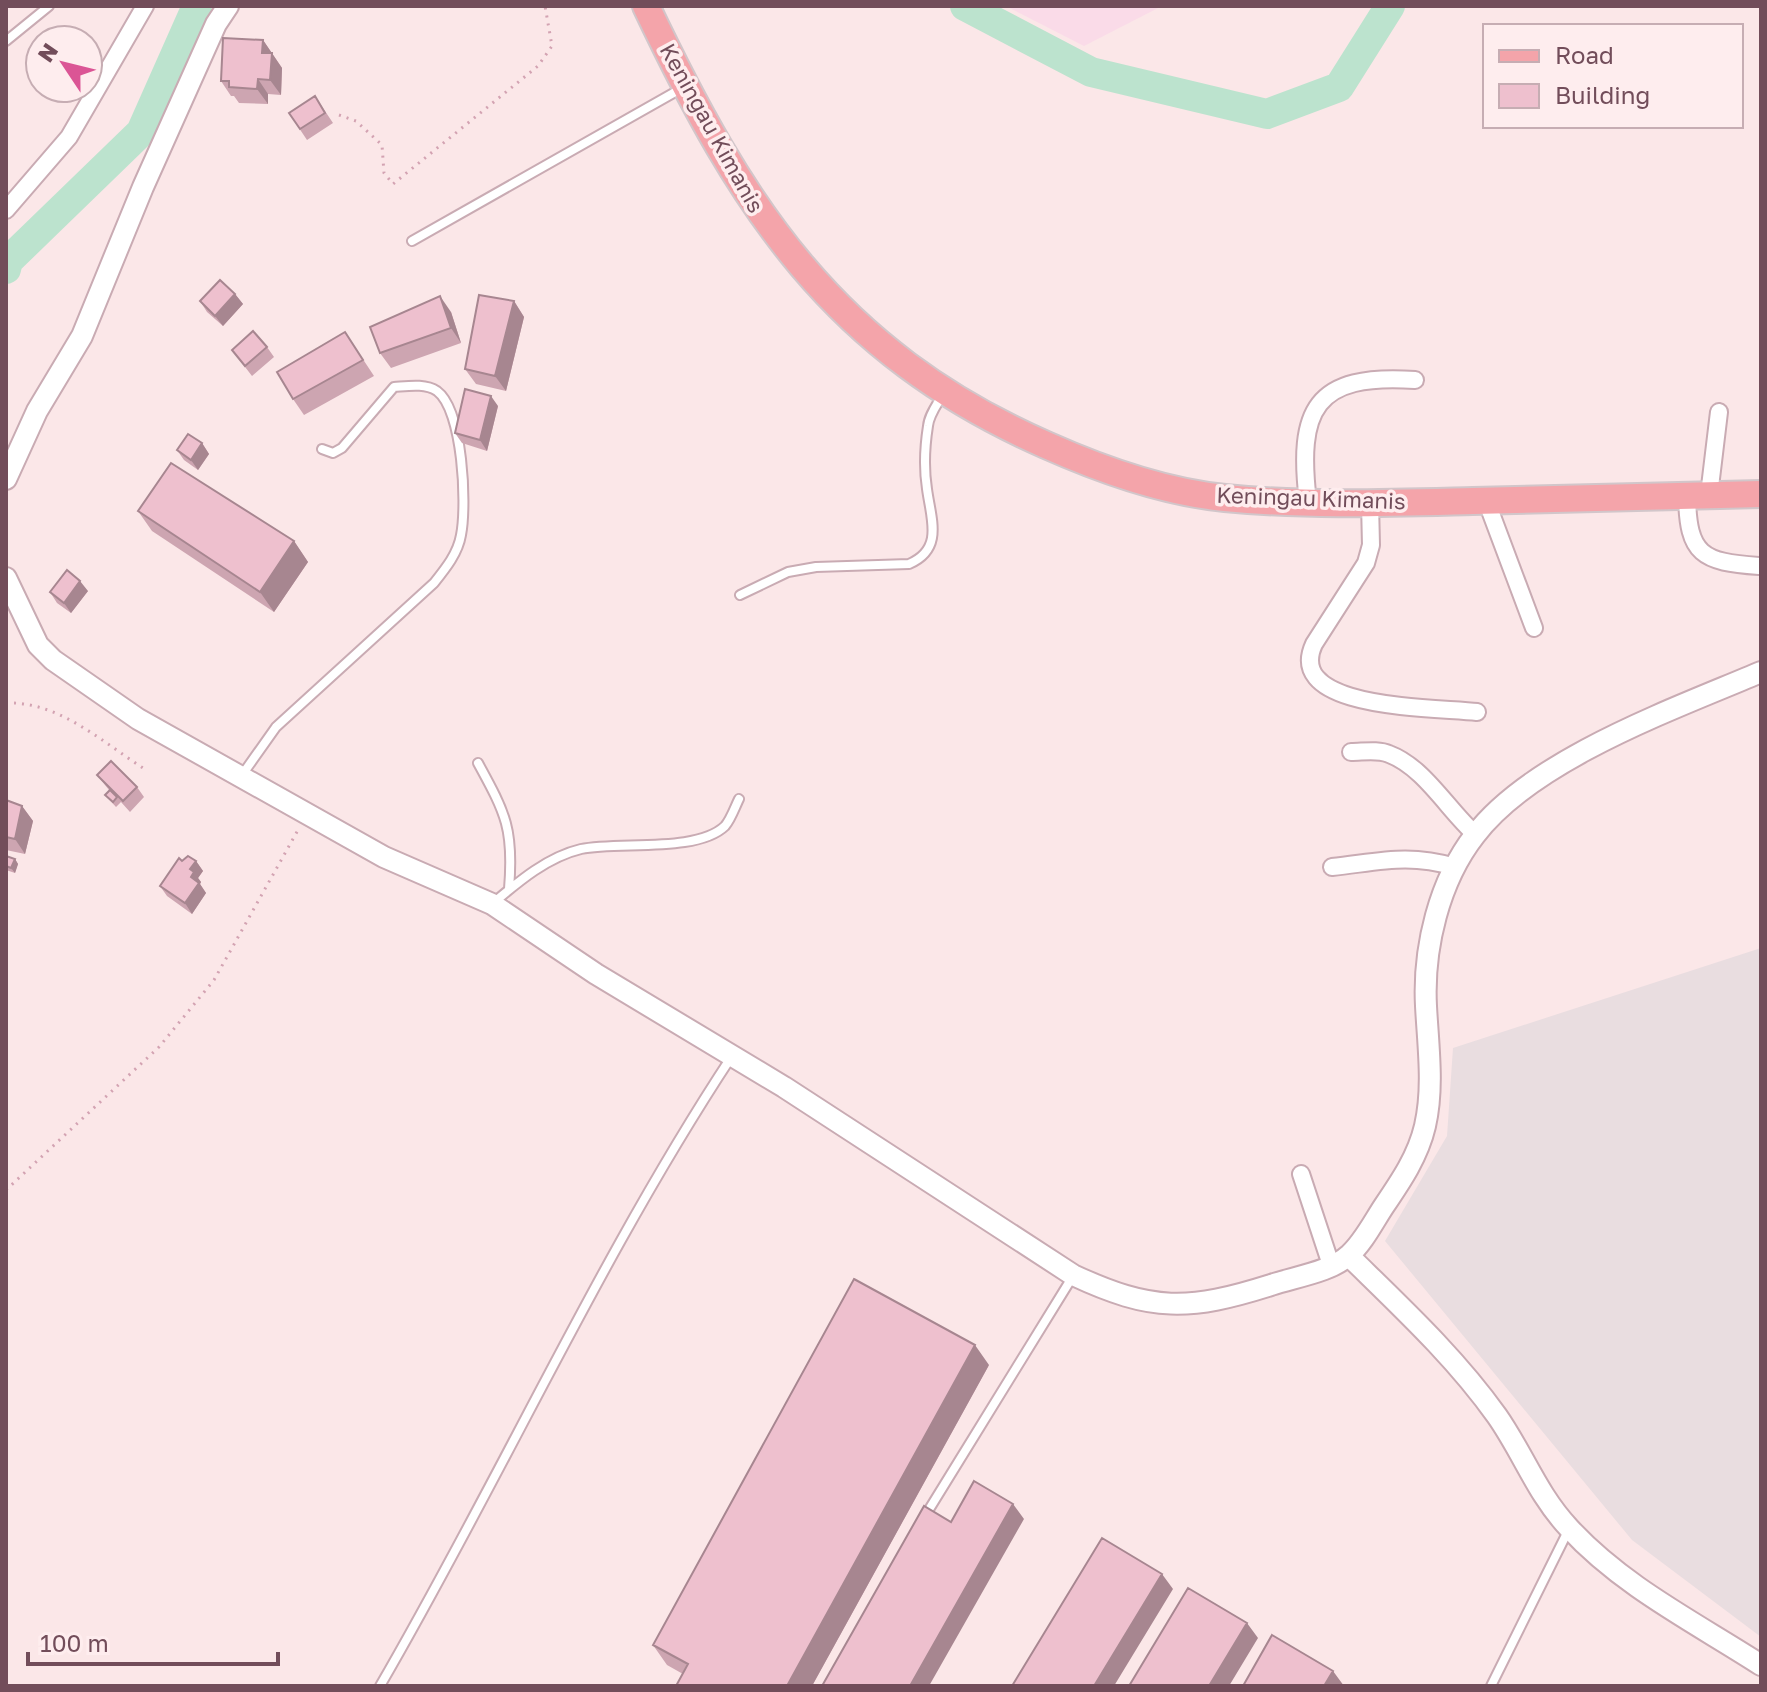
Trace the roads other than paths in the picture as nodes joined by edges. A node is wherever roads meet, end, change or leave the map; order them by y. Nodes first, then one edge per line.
1 (49, 6) edge
2 (228, 6) edge
3 (646, 6) edge
4 (140, 8) edge
5 (6, 41) edge
6 (684, 86) junction
7 (6, 210) edge
8 (412, 241) dead end
9 (1415, 380) dead end
10 (945, 391) junction
11 (1719, 412) dead end
12 (322, 449) dead end
13 (6, 479) edge
14 (1761, 494) edge
15 (1698, 496) junction
16 (1486, 500) junction
17 (1308, 502) junction
18 (1370, 503) junction
19 (1759, 566) dead end
20 (6, 578) edge
21 (740, 595) dead end
22 (1534, 628) dead end
23 (1761, 672) edge
24 (1477, 712) dead end
25 (1351, 752) dead end
26 (478, 763) dead end
27 (242, 776) junction
28 (739, 799) dead end
29 (1475, 834) junction
30 (1332, 867) dead end
31 (1455, 867) junction
32 (509, 890) junction
33 (492, 904) junction
34 (732, 1055) junction
35 (1301, 1174) dead end
36 (1340, 1261) junction
37 (1073, 1275) junction
38 (920, 1525) edge
39 (1569, 1529) junction
40 (1761, 1665) edge
41 (380, 1686) edge
42 (1491, 1686) edge

1 - 5 lane
2 - 13 street
3 - 6 main road, Keningau Kimanis
4 - 7 street
6 - 8 lane
6 - 10 main road, Keningau Kimanis
9 - 17 street
10 - 17 main road, Keningau Kimanis
10 - 21 lane
11 - 15 street
12 - 27 lane
14 - 15 main road, Keningau Kimanis
15 - 16 main road, Keningau Kimanis
15 - 19 street
16 - 18 main road, Keningau Kimanis
16 - 22 street
17 - 18 main road, Keningau Kimanis
18 - 24 street
20 - 27 street
23 - 29 street
25 - 29 street
26 - 32 lane
27 - 33 street
28 - 32 lane
29 - 31 street
30 - 31 street
31 - 36 street
32 - 33 lane
33 - 34 street
34 - 37 street
34 - 41 lane
35 - 36 street
36 - 37 street
36 - 39 street
37 - 38 lane
39 - 40 street
39 - 42 lane

